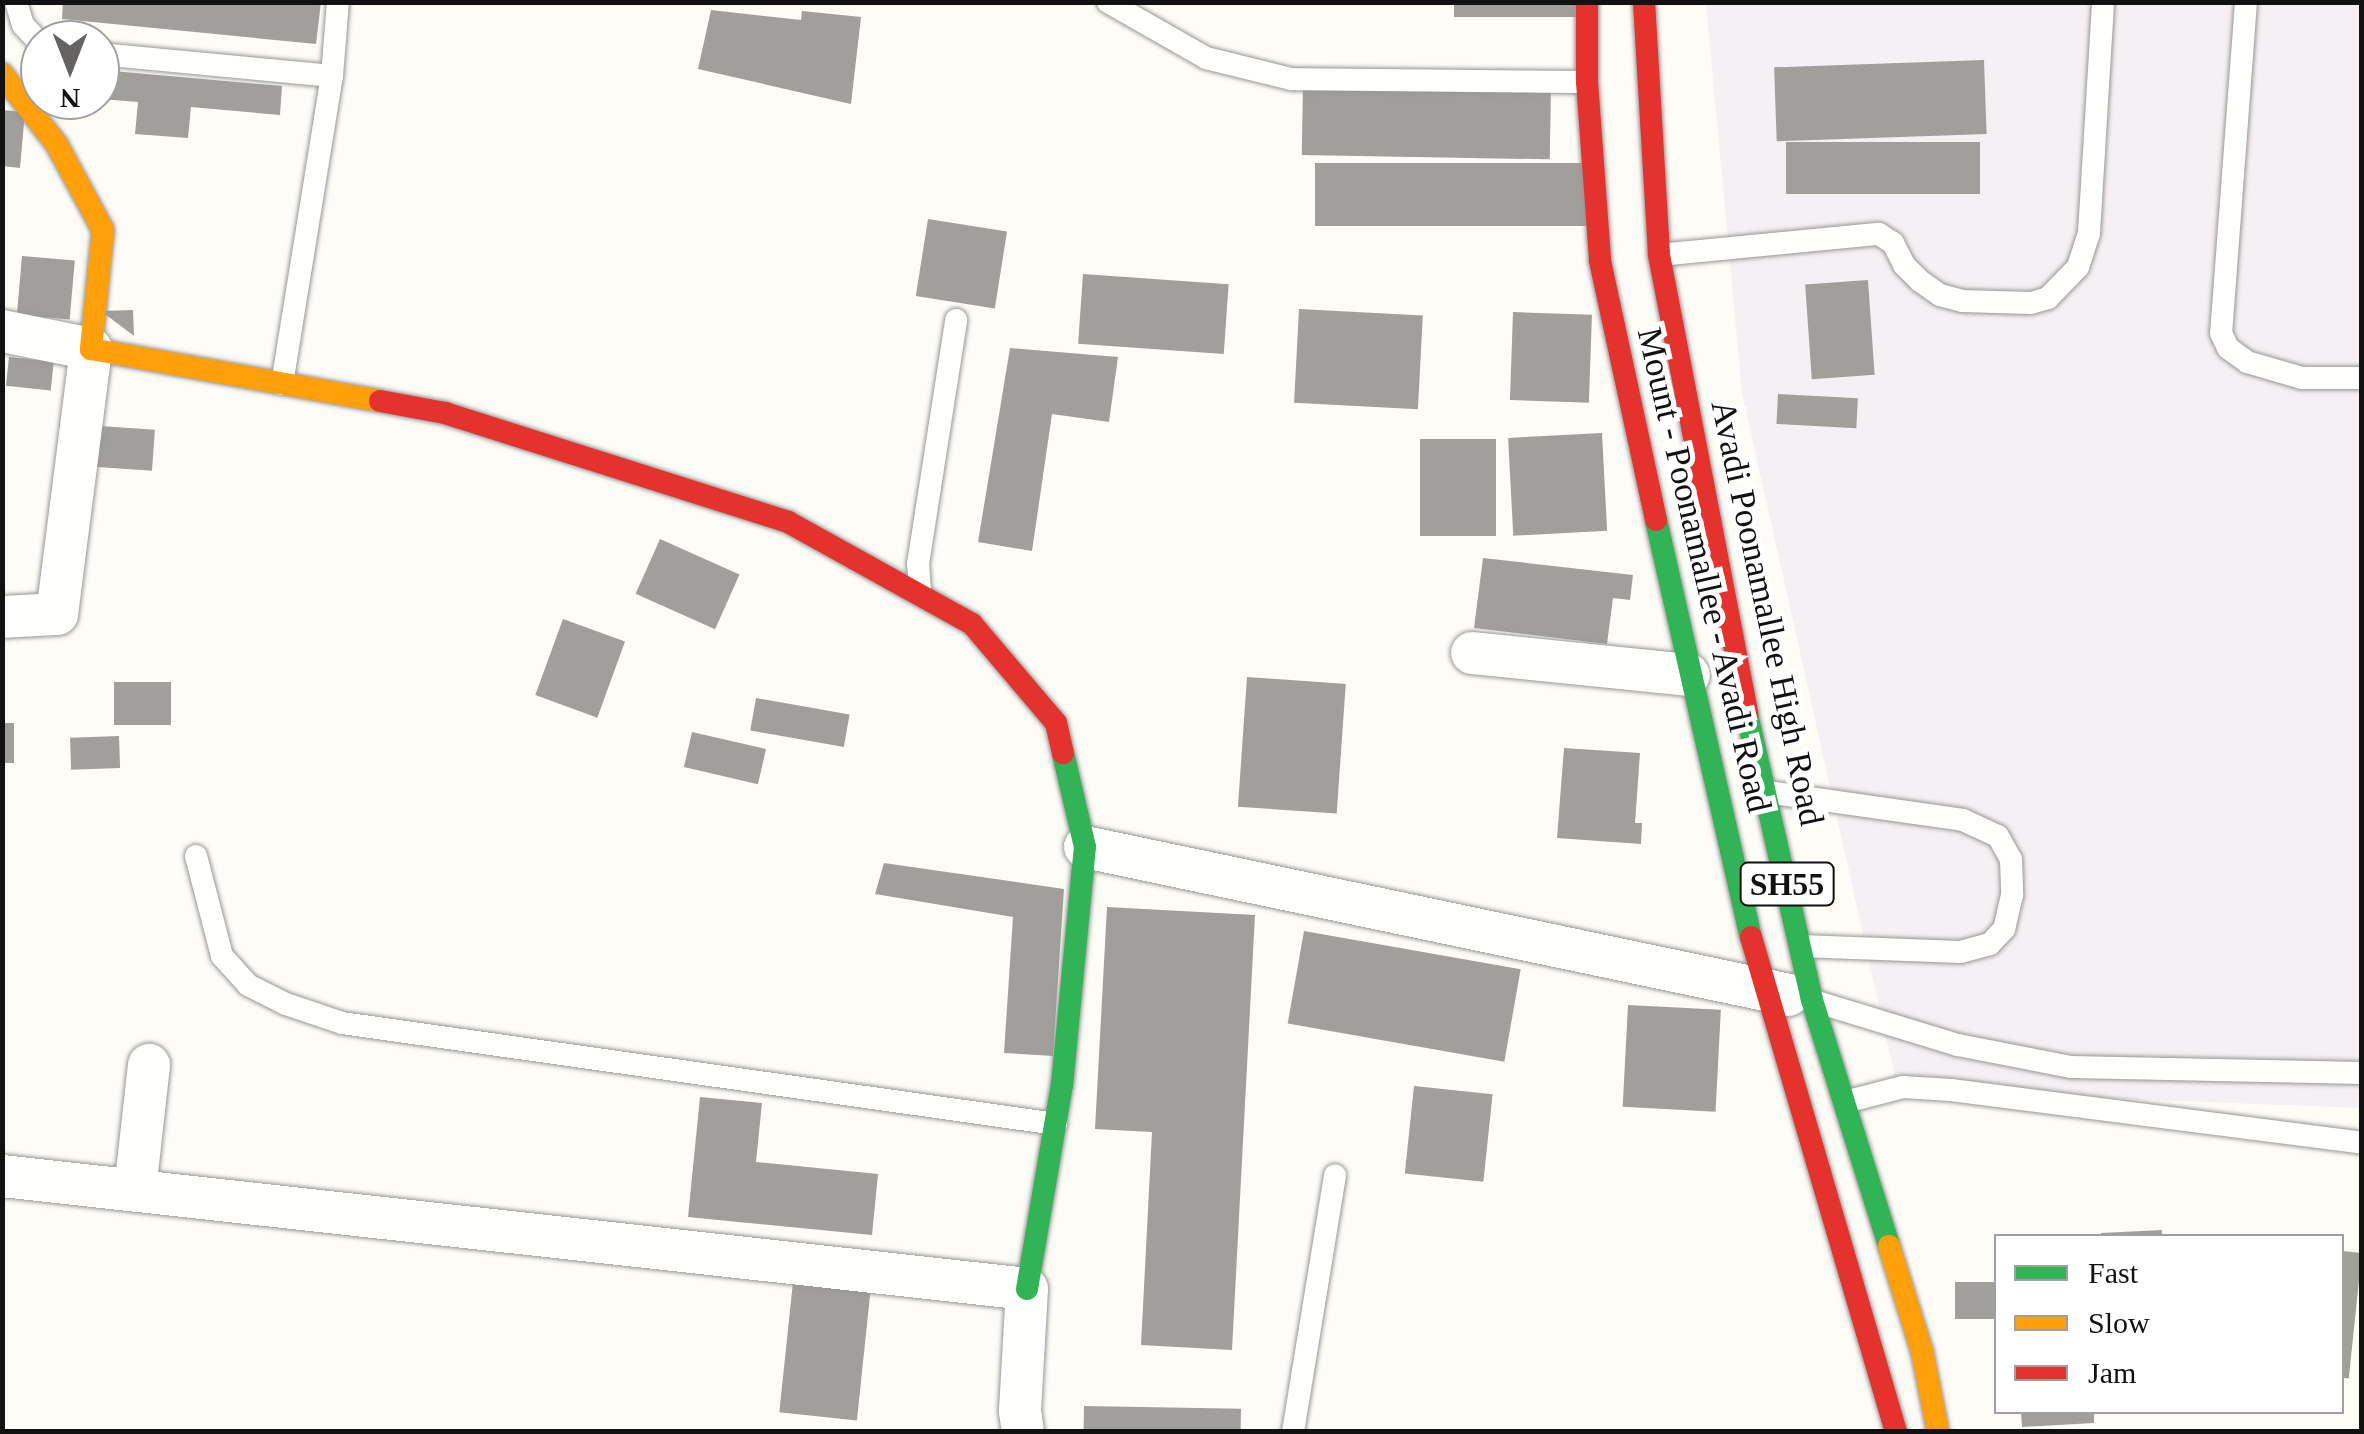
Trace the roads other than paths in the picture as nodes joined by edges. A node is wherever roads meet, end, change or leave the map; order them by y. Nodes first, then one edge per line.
1 (338, 2) edge
2 (1108, 2) edge
3 (1587, 2) edge
4 (1644, 2) edge
5 (2103, 2) edge
6 (2246, 2) edge
7 (120, 56) edge
8 (2, 74) edge
9 (332, 76) junction
10 (1588, 82) junction
11 (1659, 255) junction
12 (956, 320) dead end
13 (1673, 328) joint
14 (2, 332) edge
15 (90, 350) junction
16 (2362, 378) edge
17 (282, 384) junction
18 (920, 595) junction
19 (2, 617) edge
20 (1472, 653) dead end
21 (1689, 675) junction
22 (1767, 792) junction
23 (1085, 847) junction
24 (196, 856) dead end
25 (1801, 946) junction
26 (1763, 990) junction
27 (1812, 1000) junction
28 (149, 1065) dead end
29 (2362, 1073) edge
30 (1845, 1102) junction
31 (1056, 1124) junction
32 (2362, 1143) edge
33 (1335, 1175) dead end
34 (2, 1176) edge
35 (135, 1190) junction
36 (1028, 1289) junction
37 (1023, 1432) edge
38 (1293, 1432) edge
39 (1896, 1432) edge
40 (1938, 1432) edge

1 - 9 lane
2 - 10 lane
3 - 10 main road, Mount - Poonamallee - Avadi Road / SH55
4 - 11 main road, Mount - Poonamallee - Avadi Road / SH55
5 - 11 lane
6 - 16 lane
7 - 9 lane
8 - 15 main road
9 - 17 lane
10 - 21 main road, Mount - Poonamallee - Avadi Road / SH55
11 - 13 main road, Mount - Poonamallee - Avadi Road / SH55
12 - 18 lane
13 - 22 main road, Avadi Poonamallee High Road / SH55
14 - 15 street
15 - 17 main road
15 - 19 street
17 - 18 main road
18 - 23 main road
20 - 21 street
21 - 26 main road, Mount - Poonamallee - Avadi Road / SH55
22 - 25 main road, Avadi Poonamallee High Road / SH55
22 - 25 lane
23 - 26 street
23 - 31 main road
24 - 31 lane
25 - 27 main road, Avadi Poonamallee High Road / SH55
26 - 27 street
26 - 39 main road, Mount - Poonamallee - Avadi Road / SH55
27 - 29 lane
27 - 30 main road, Avadi Poonamallee High Road / SH55
28 - 35 street
30 - 32 lane
30 - 40 main road, Avadi Poonamallee High Road / SH55
31 - 36 main road
33 - 38 lane
34 - 35 street
35 - 36 street
36 - 37 street

